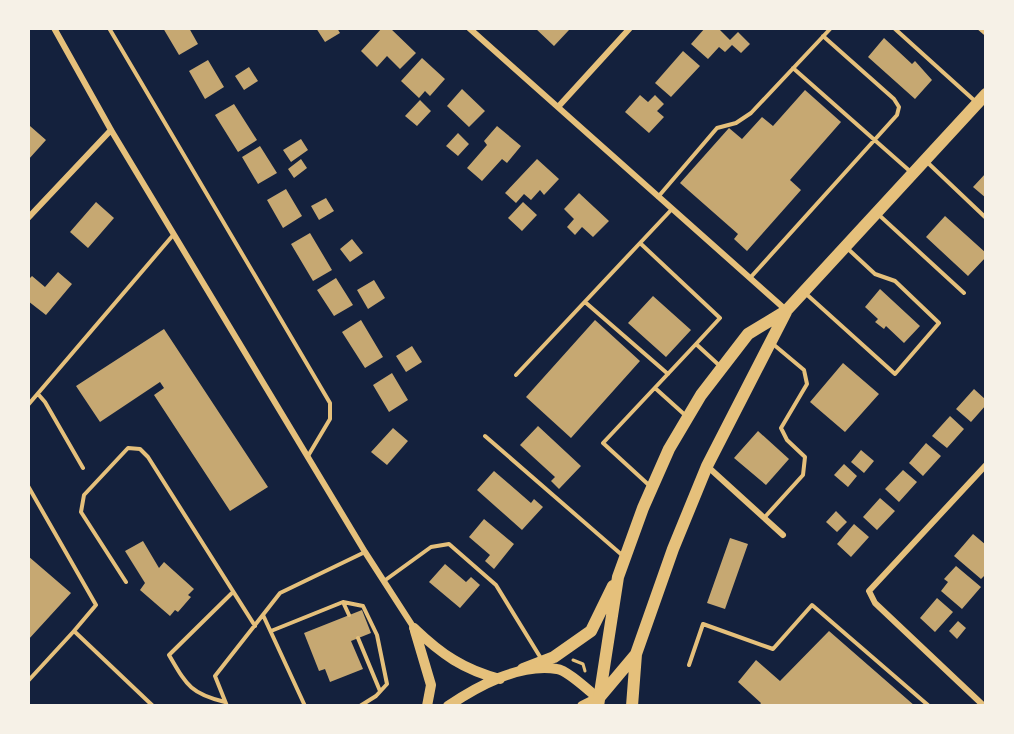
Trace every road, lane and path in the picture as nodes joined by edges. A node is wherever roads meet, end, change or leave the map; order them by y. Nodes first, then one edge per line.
1 (54, 28) edge
2 (109, 28) edge
3 (469, 28) edge
4 (630, 28) edge
5 (831, 28) edge
6 (894, 28) edge
7 (979, 28) edge
8 (986, 34) edge
9 (823, 36) junction
10 (793, 68) junction
11 (981, 98) edge
12 (558, 107) junction
13 (111, 130) junction
14 (876, 141) junction
15 (925, 160) junction
16 (912, 173) junction
17 (658, 196) junction
18 (672, 209) junction
19 (876, 212) junction
20 (28, 218) edge
21 (986, 218) edge
22 (174, 234) junction
23 (640, 243) junction
24 (845, 247) junction
25 (750, 279) junction
26 (804, 292) junction
27 (964, 293) dead end
28 (585, 302) junction
29 (786, 311) junction
30 (770, 342) junction
31 (696, 344) junction
32 (722, 368) junction
33 (668, 374) junction
34 (516, 375) dead end
35 (655, 388) junction
36 (38, 394) junction
37 (28, 405) edge
38 (688, 418) junction
39 (485, 435) dead end
40 (308, 456) junction
41 (986, 465) edge
42 (707, 466) junction
43 (82, 468) dead end
44 (28, 486) edge
45 (651, 487) junction
46 (764, 518) junction
47 (783, 535) dead end
48 (365, 552) junction
49 (625, 557) junction
50 (384, 581) junction
51 (126, 582) dead end
52 (233, 592) junction
53 (343, 602) junction
54 (263, 615) junction
55 (349, 615) dead end
56 (255, 626) junction
57 (414, 628) junction
58 (74, 631) junction
59 (271, 631) junction
60 (358, 638) dead end
61 (636, 654) junction
62 (571, 658) dead end
63 (543, 661) junction
64 (689, 665) dead end
65 (522, 669) junction
66 (585, 671) dead end
67 (500, 679) junction
68 (28, 681) edge
69 (380, 691) junction
70 (599, 703) edge
71 (226, 704) edge
72 (153, 705) edge
73 (305, 705) edge
74 (362, 705) edge
75 (427, 705) edge
76 (448, 705) edge
77 (582, 705) edge
78 (632, 705) edge
79 (929, 705) edge
80 (984, 705) edge

1 - 13 street
2 - 40 lane
3 - 12 street
4 - 12 street
5 - 9 lane
6 - 11 lane
7 - 8 lane
9 - 10 lane
9 - 14 lane
10 - 14 lane
10 - 17 lane
11 - 15 main road
12 - 17 street
13 - 20 street
13 - 22 street
14 - 16 lane
14 - 25 lane
15 - 16 main road
15 - 21 lane
16 - 19 main road
17 - 18 street
18 - 23 lane
18 - 25 street
19 - 24 main road
19 - 27 lane
22 - 36 lane
22 - 40 street
23 - 28 lane
23 - 31 lane
24 - 26 main road
24 - 26 lane
25 - 29 street
26 - 29 main road
28 - 33 lane
28 - 34 lane
29 - 30 main road
29 - 32 main road
30 - 42 main road
30 - 46 lane
31 - 32 lane
31 - 33 lane
32 - 38 main road
33 - 35 lane
35 - 38 lane
35 - 45 lane
36 - 37 lane
36 - 43 lane
38 - 45 main road
39 - 49 lane
40 - 48 street
41 - 80 street
42 - 46 street
42 - 61 main road
44 - 58 lane
45 - 49 main road
46 - 47 street
48 - 50 street
48 - 54 lane
49 - 63 main road
49 - 70 main road
50 - 57 street
50 - 63 lane
51 - 52 lane
52 - 56 lane
52 - 71 lane
53 - 55 lane
53 - 59 lane
53 - 69 lane
54 - 56 lane
54 - 59 lane
56 - 71 lane
57 - 67 main road
57 - 75 main road
58 - 68 lane
58 - 72 lane
59 - 73 lane
60 - 69 lane
61 - 70 main road
61 - 78 main road
62 - 66 path
63 - 65 main road
64 - 79 lane
65 - 67 main road
65 - 70 main road
67 - 76 main road
69 - 74 lane
70 - 77 main road

